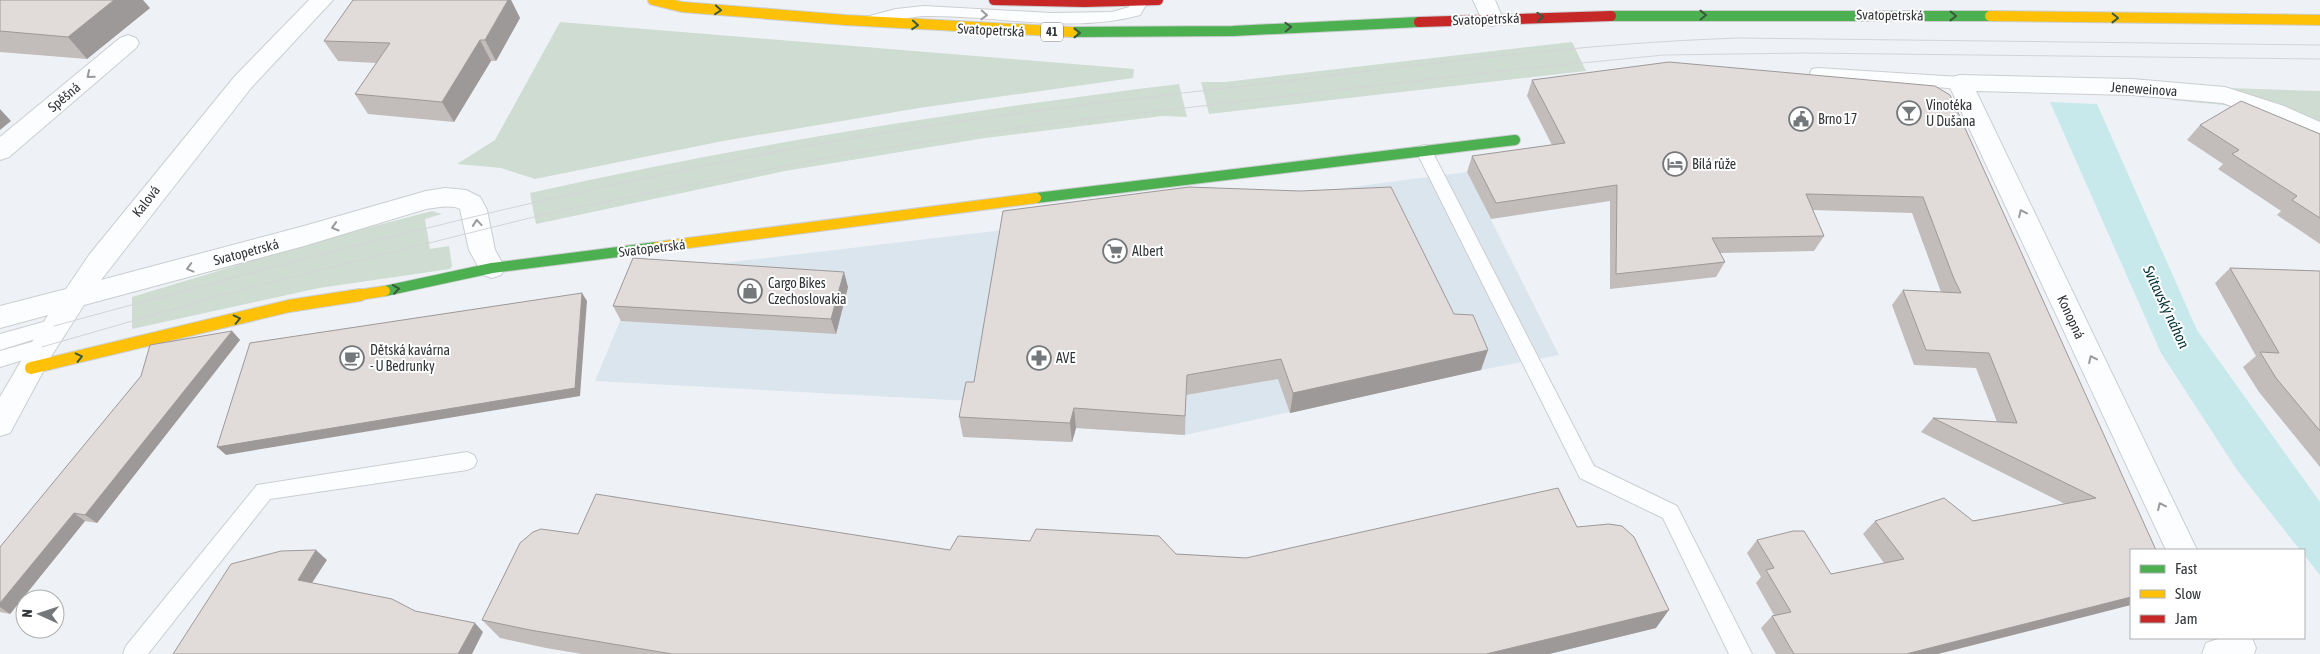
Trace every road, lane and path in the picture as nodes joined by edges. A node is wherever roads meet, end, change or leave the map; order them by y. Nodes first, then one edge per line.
1 (322, 0) edge
2 (653, 0) edge
3 (994, 0) edge
4 (1141, 0) edge
5 (1158, 0) edge
6 (1488, 9) edge
7 (2320, 20) edge
8 (866, 22) junction
9 (128, 43) dead end
10 (1818, 73) edge
11 (1960, 83) junction
12 (2320, 132) edge
13 (1515, 140) dead end
14 (0, 151) edge
15 (1424, 151) junction
16 (492, 268) junction
17 (71, 300) junction
18 (0, 317) edge
19 (0, 342) edge
20 (42, 347) junction
21 (0, 359) edge
22 (0, 424) edge
23 (467, 461) dead end
24 (2182, 549) edge
25 (134, 654) edge
26 (1742, 654) edge

1 - 17 street, Kalová
2 -> 8 main road, Svatopetrská / 41
3 - 4 main road
4 - 5 main road
8 -> 4 lane
6 -> 7 main road, Svatopetrská / 41
8 -> 6 main road, Svatopetrská / 41
9 -> 14 street, Spěšná
10 - 11 lane
11 - 12 street, Jeneweinova
24 -> 11 street, Konopná
13 - 15 main road, Svatopetrská
15 - 16 main road, Svatopetrská
15 - 26 lane
16 -> 17 street, Svatopetrská
20 -> 16 main road
17 - 18 street, Svatopetrská
17 - 20 street, Kalová
19 - 20 lane
20 - 21 lane
20 - 22 street, Kalová
23 - 25 lane

